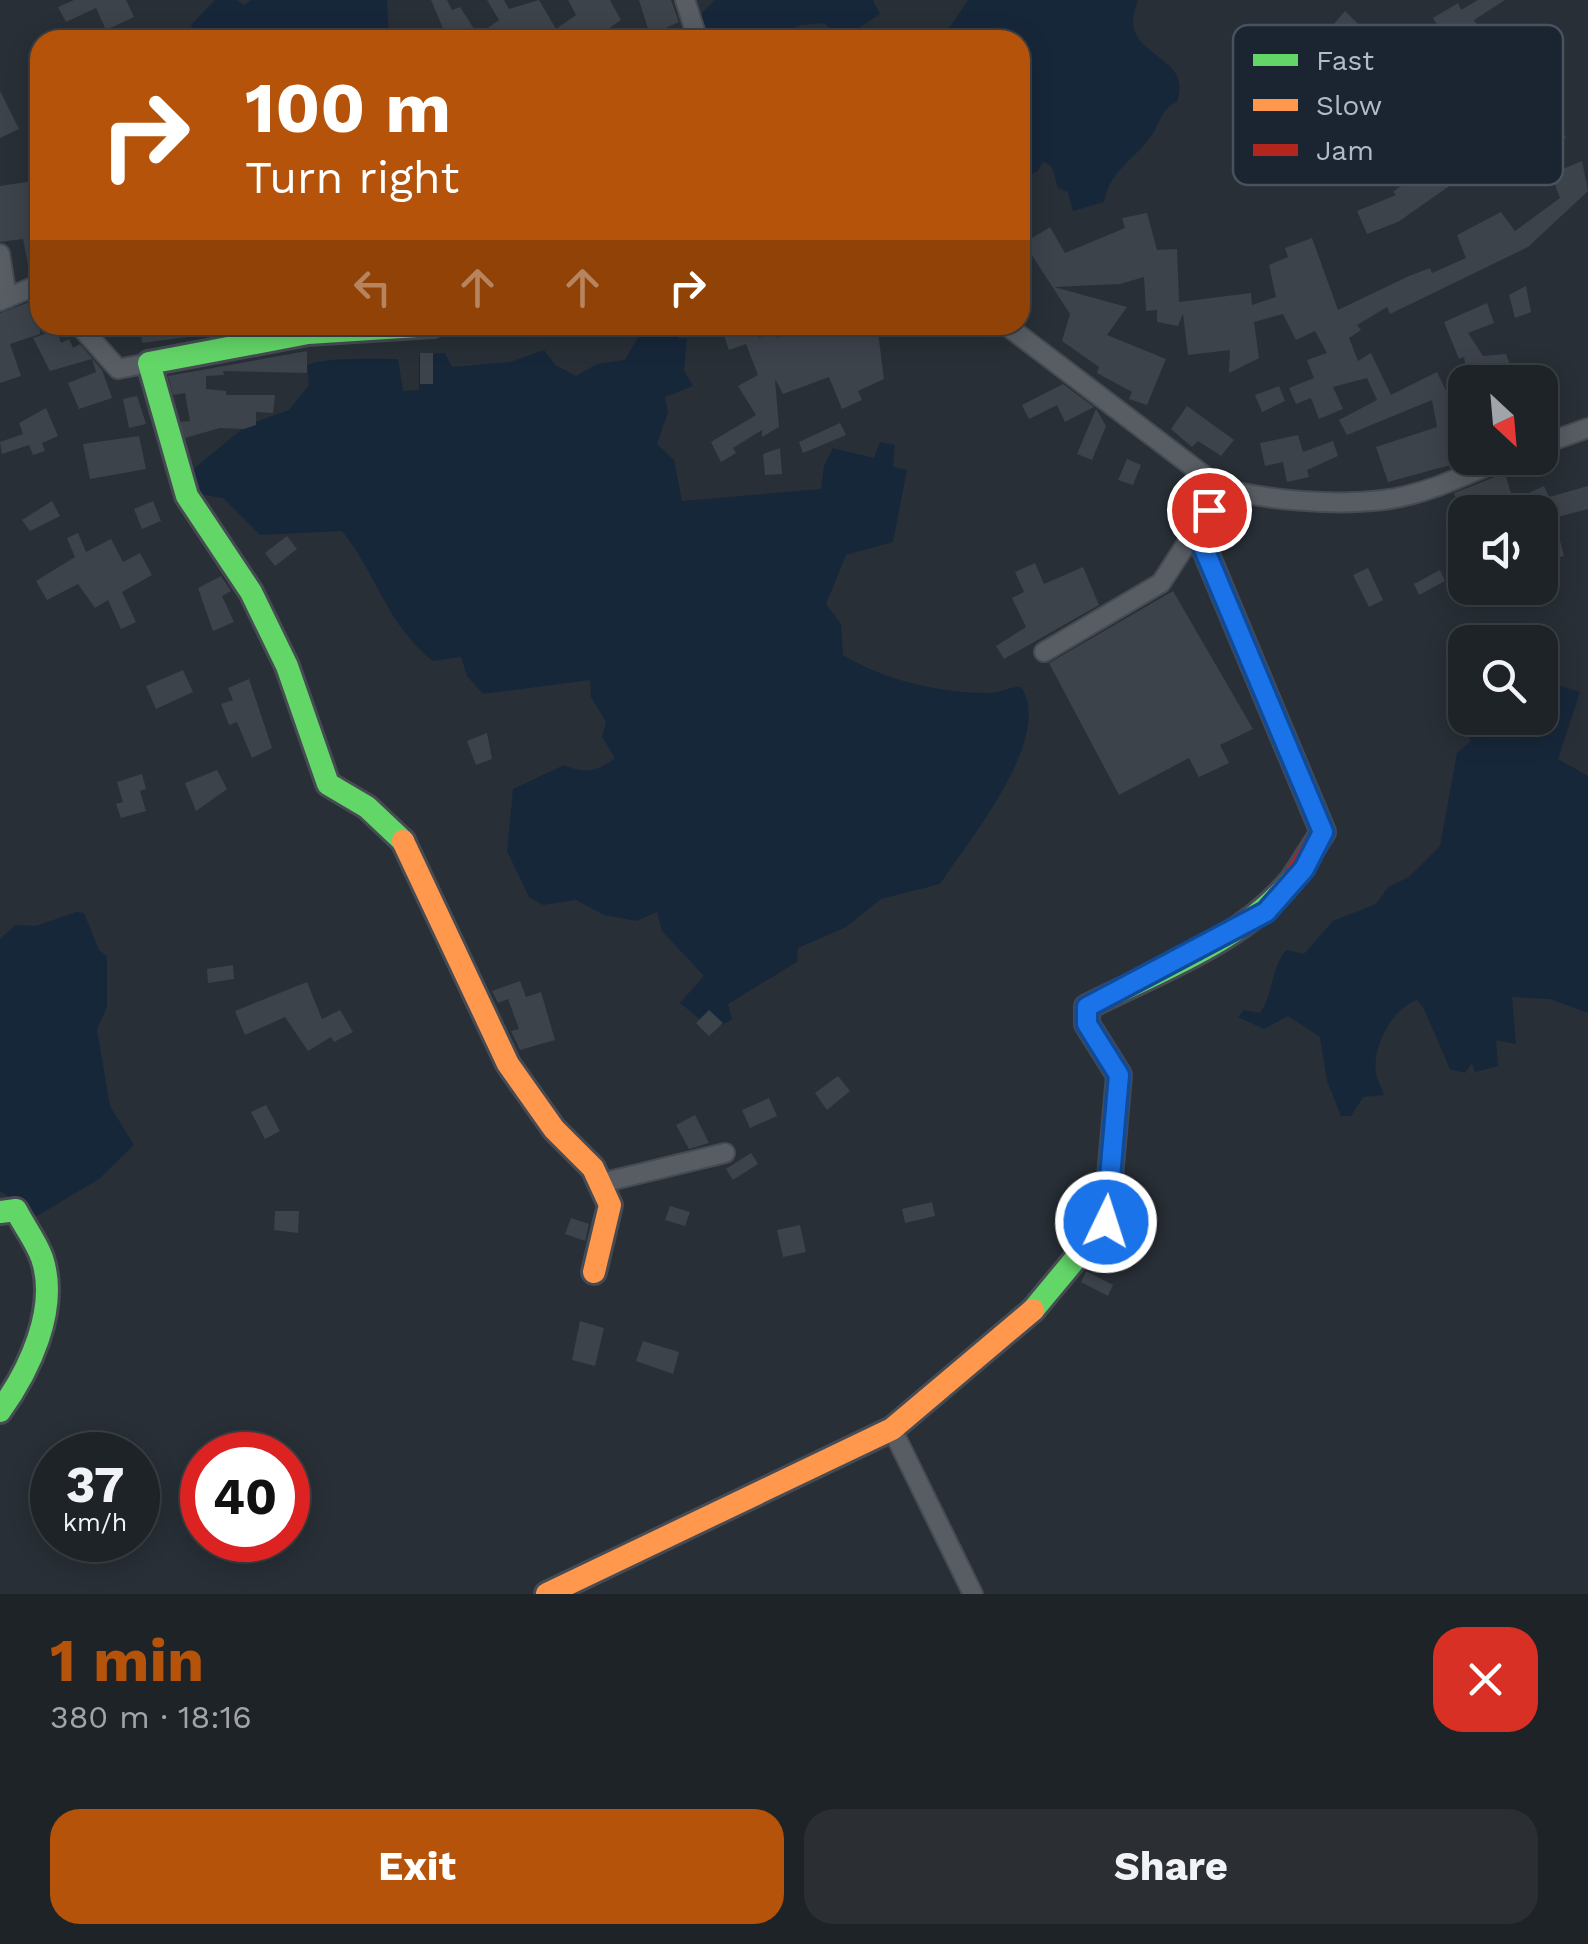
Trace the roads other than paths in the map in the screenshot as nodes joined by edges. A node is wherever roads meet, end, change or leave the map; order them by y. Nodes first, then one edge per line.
1 (685, 0) edge
2 (695, 30) edge
3 (0, 254) edge
4 (30, 288) edge
5 (4, 300) edge
6 (88, 335) edge
7 (297, 335) edge
8 (1019, 335) edge
9 (149, 363) junction
10 (1588, 428) edge
11 (1558, 439) edge
12 (1464, 475) edge
13 (1222, 488) junction
14 (1197, 532) junction
15 (1044, 652) dead end
16 (725, 1153) dead end
17 (601, 1183) junction
18 (0, 1212) edge
19 (594, 1272) dead end
20 (0, 1412) edge
21 (892, 1429) junction
22 (547, 1594) edge
23 (972, 1594) edge

1 - 2 street
3 - 5 street
4 - 5 street
6 - 9 street
7 - 9 street
8 - 13 street
9 - 17 street
10 - 11 street
12 - 13 street
13 - 14 street
14 - 15 street
14 - 21 street
16 - 17 street
17 - 19 street
18 - 20 street
21 - 22 street
21 - 23 street

